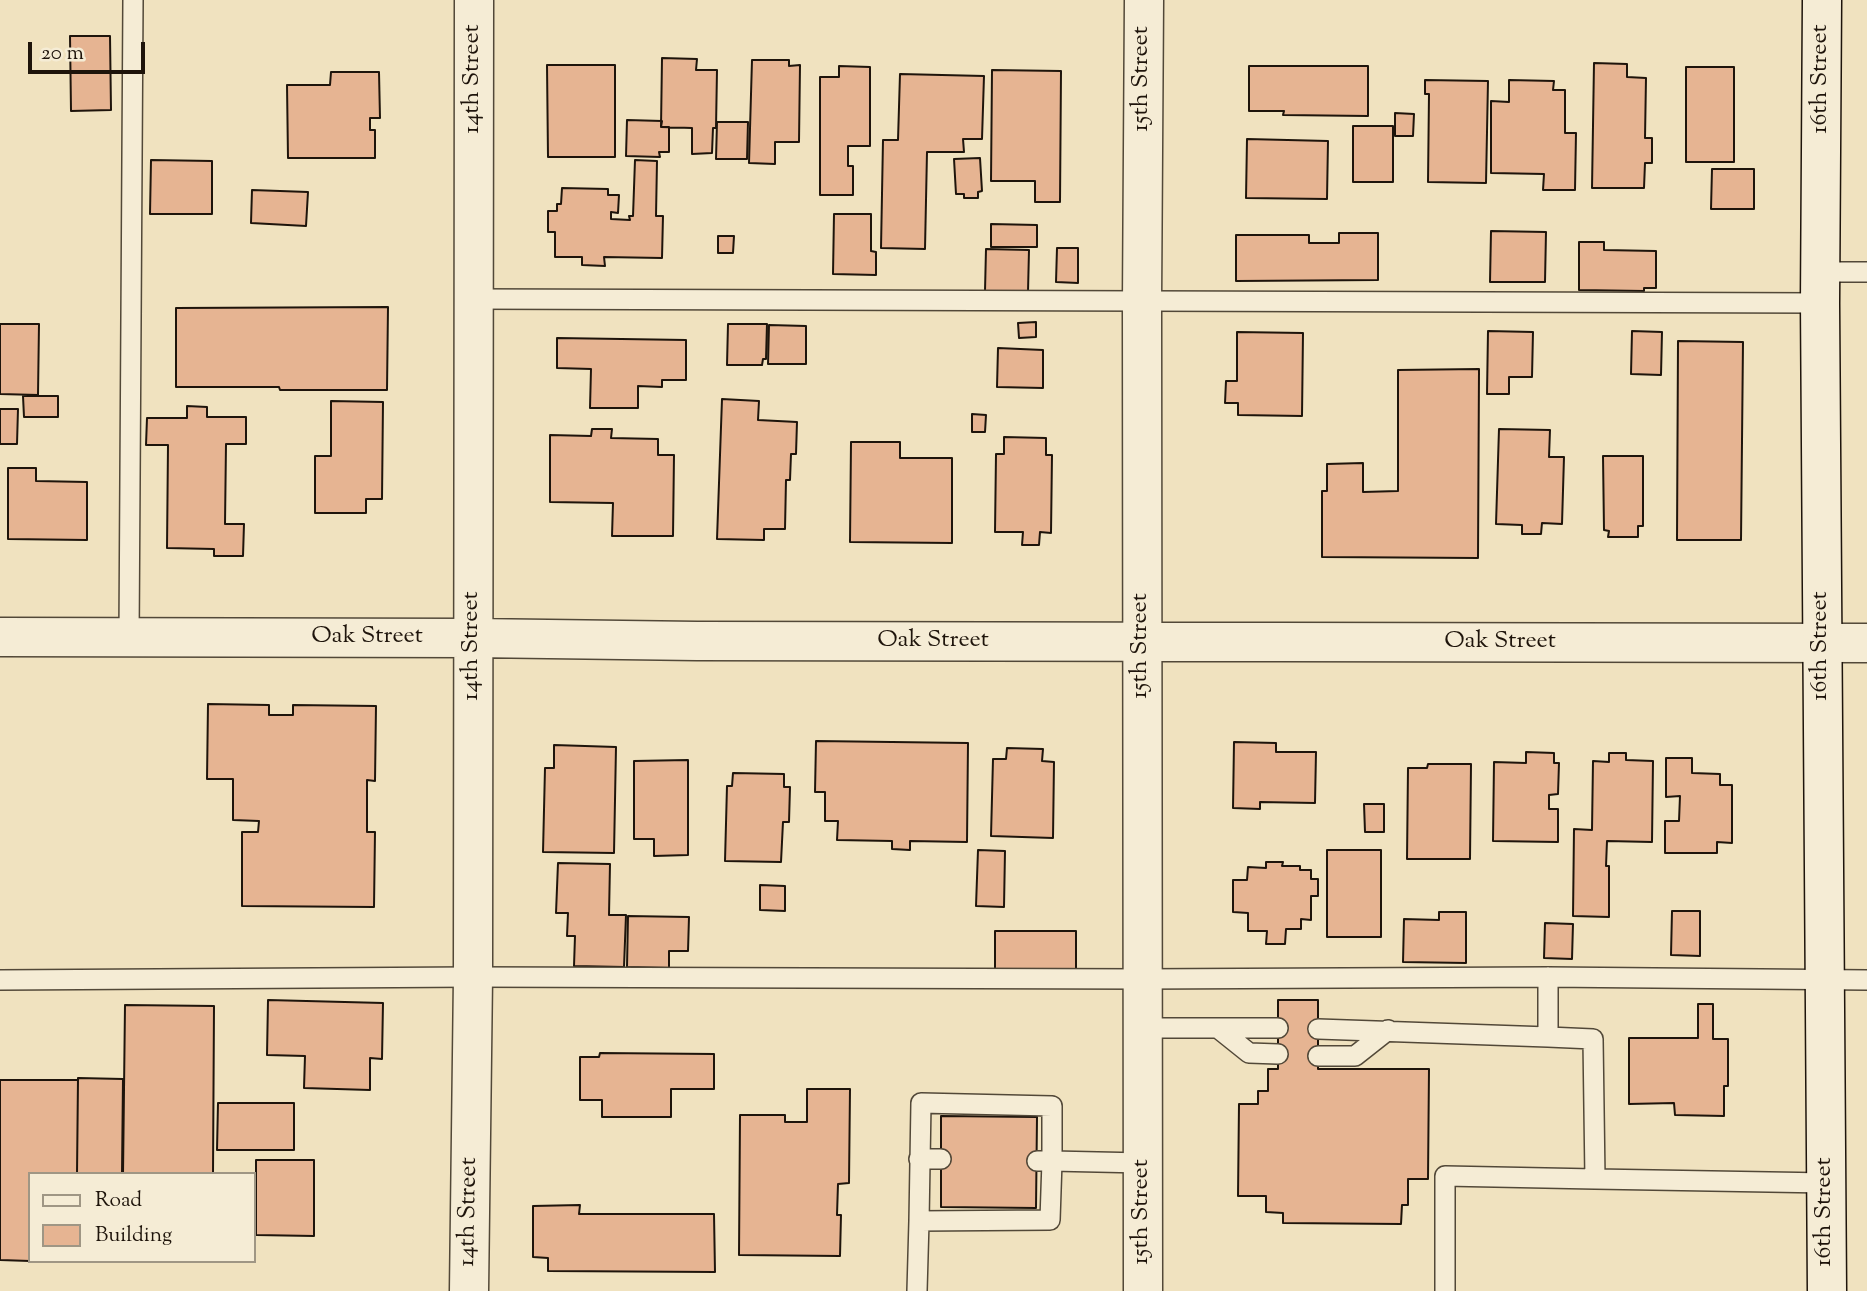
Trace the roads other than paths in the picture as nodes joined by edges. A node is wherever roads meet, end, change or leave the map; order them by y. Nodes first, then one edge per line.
1 (133, 0) edge
2 (474, 0) edge
3 (1144, 0) edge
4 (1822, 0) edge
5 (1867, 272) edge
6 (1820, 287) junction
7 (473, 299) junction
8 (1142, 302) junction
9 (0, 637) edge
10 (129, 637) junction
11 (474, 638) junction
12 (1142, 642) junction
13 (1822, 643) junction
14 (1867, 643) edge
15 (473, 976) junction
16 (1548, 977) junction
17 (0, 979) edge
18 (1142, 979) junction
19 (1825, 979) junction
20 (1867, 980) edge
21 (1142, 1028) junction
22 (1278, 1028) dead end
23 (1219, 1029) junction
24 (1318, 1029) dead end
25 (1388, 1030) junction
26 (1548, 1037) junction
27 (1278, 1054) dead end
28 (1318, 1056) dead end
29 (919, 1159) junction
30 (941, 1159) dead end
31 (1044, 1161) junction
32 (1143, 1163) junction
33 (1595, 1179) junction
34 (1826, 1183) junction
35 (919, 1221) junction
36 (469, 1291) edge
37 (917, 1291) edge
38 (1143, 1291) edge
39 (1445, 1291) edge
40 (1826, 1291) edge

1 - 10 lane
2 - 7 street, 14th Street
3 - 8 street, 15th Street
4 - 6 street, 16th Street
5 - 6 lane
6 - 8 lane
6 - 13 street, 16th Street
7 - 8 lane
7 - 11 street, 14th Street
8 - 12 street, 15th Street
9 - 10 street, Oak Street
10 - 11 street, Oak Street
11 - 12 street, Oak Street
11 - 15 street, 14th Street
12 - 13 street, Oak Street
12 - 18 street, 15th Street
13 - 14 street, Oak Street
13 - 19 street, 16th Street
15 - 17 lane
15 - 18 lane
15 - 36 street, 14th Street
16 - 18 lane
16 - 19 lane
16 - 26 lane
18 - 21 street, 15th Street
19 - 20 lane
19 - 34 street, 16th Street
21 - 23 lane
21 - 32 street, 15th Street
22 - 23 lane
23 - 27 lane
24 - 25 lane
25 - 26 lane
25 - 28 lane
26 - 33 lane
29 - 30 lane
29 - 31 lane
29 - 35 lane
31 - 32 lane
31 - 35 lane
32 - 38 street, 15th Street
33 - 34 lane
33 - 39 lane
34 - 40 street, 16th Street
35 - 37 lane

